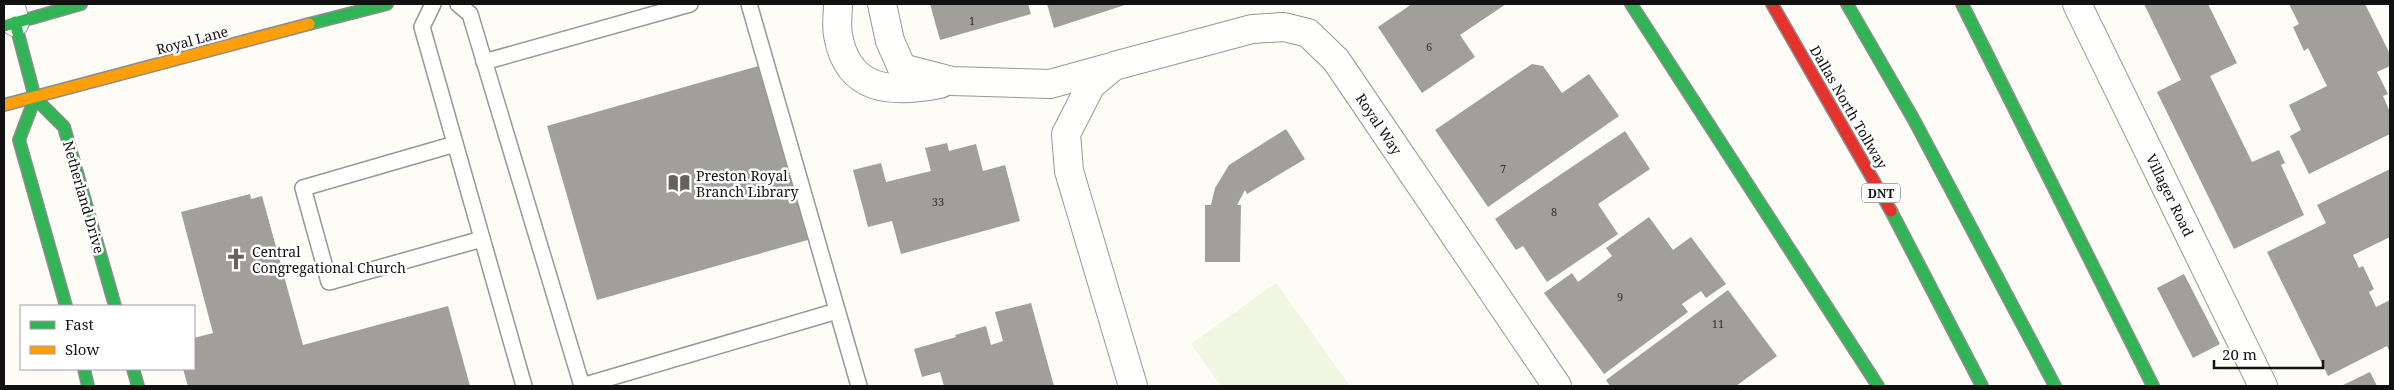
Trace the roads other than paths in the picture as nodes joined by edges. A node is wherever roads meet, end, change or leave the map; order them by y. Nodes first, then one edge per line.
1 (80, 4) edge
2 (387, 4) edge
3 (434, 4) edge
4 (458, 4) edge
5 (690, 4) edge
6 (749, 4) edge
7 (838, 4) edge
8 (882, 4) edge
9 (1631, 4) edge
10 (1772, 4) edge
11 (1847, 4) edge
12 (1962, 4) edge
13 (2077, 4) edge
14 (10, 17) edge
15 (484, 62) junction
16 (1114, 66) junction
17 (952, 82) junction
18 (35, 98) junction
19 (4, 105) edge
20 (455, 144) junction
21 (482, 239) junction
22 (66, 305) edge
23 (115, 305) edge
24 (837, 311) junction
25 (84, 370) edge
26 (133, 370) edge
27 (88, 386) edge
28 (138, 386) edge
29 (524, 386) edge
30 (582, 386) edge
31 (859, 386) edge
32 (1133, 386) edge
33 (1557, 386) edge
34 (1878, 386) edge
35 (1982, 386) edge
36 (2055, 386) edge
37 (2153, 386) edge
38 (2263, 386) edge

1 - 14 main road
2 - 18 main road, Royal Lane
3 - 20 lane
4 - 15 lane
5 - 15 lane
6 - 24 lane
7 - 17 street, Royal Way
8 - 17 street, Royal Way
9 - 34 main road
10 - 35 main road, Dallas North Tollway / DNT
11 - 36 main road
12 - 37 main road
13 - 38 street, Villager Road
14 - 18 main road
15 - 30 lane
16 - 17 street, Royal Way
16 - 32 street, Royal Way
16 - 33 street, Royal Way
18 - 19 main road, Royal Lane
18 - 22 main road
18 - 23 main road, Netherland Drive
20 - 21 lane
20 - 21 lane
21 - 29 lane
24 - 30 lane
24 - 31 lane
25 - 27 main road
26 - 28 main road

